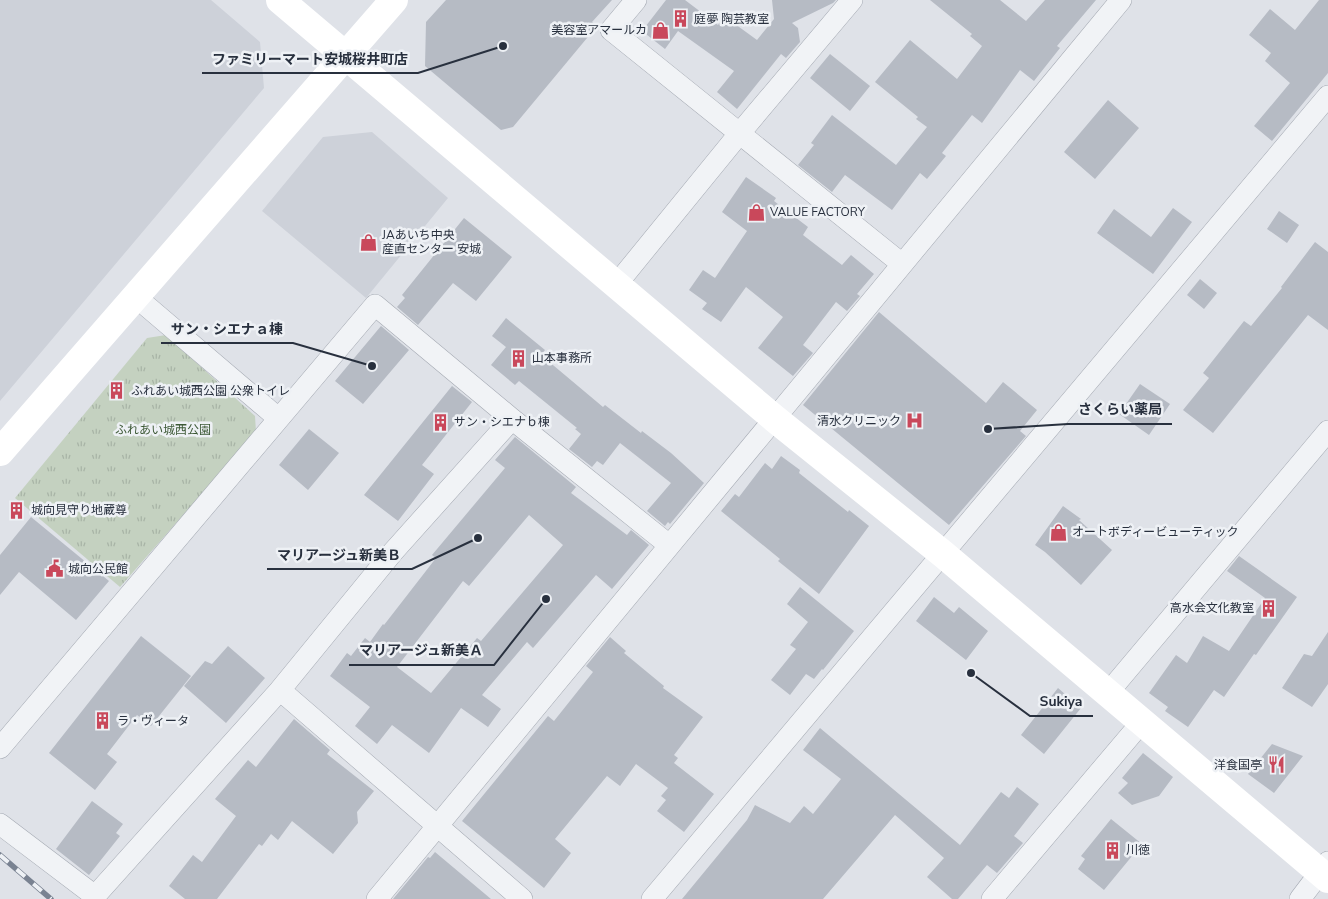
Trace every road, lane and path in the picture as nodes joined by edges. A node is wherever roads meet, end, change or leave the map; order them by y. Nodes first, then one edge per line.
1 (280, 0) edge
2 (394, 0) edge
3 (636, 0) edge
4 (852, 0) edge
5 (1121, 0) edge
6 (347, 56) junction
7 (1328, 96) edge
8 (739, 134) junction
9 (902, 264) junction
10 (616, 285) junction
11 (136, 297) junction
12 (278, 418) junction
13 (512, 419) junction
14 (774, 419) junction
15 (1328, 431) edge
16 (0, 452) edge
17 (669, 545) junction
18 (943, 554) junction
19 (280, 690) junction
20 (1107, 694) junction
21 (1141, 723) junction
22 (0, 748) edge
23 (0, 824) edge
24 (438, 826) junction
25 (1325, 871) edge
26 (95, 898) edge
27 (377, 899) edge
28 (522, 899) edge
29 (652, 899) edge
30 (992, 899) edge
31 (1300, 899) edge

1 - 6 street
2 - 6 street
3 - 8 street
4 - 8 street
5 - 9 street
6 - 10 street
6 - 11 street
7 - 18 street
8 - 9 street
8 - 10 street
9 - 14 street
10 - 14 street
11 - 12 street
11 - 16 street
12 - 13 street
12 - 22 street
13 - 17 street
13 - 19 street
14 - 17 street
14 - 18 street
15 - 20 street
17 - 24 street
18 - 20 street
18 - 29 street
19 - 24 street
19 - 26 street
20 - 21 street
21 - 25 street
21 - 30 street
23 - 26 street
24 - 27 street
24 - 28 street
25 - 31 street

